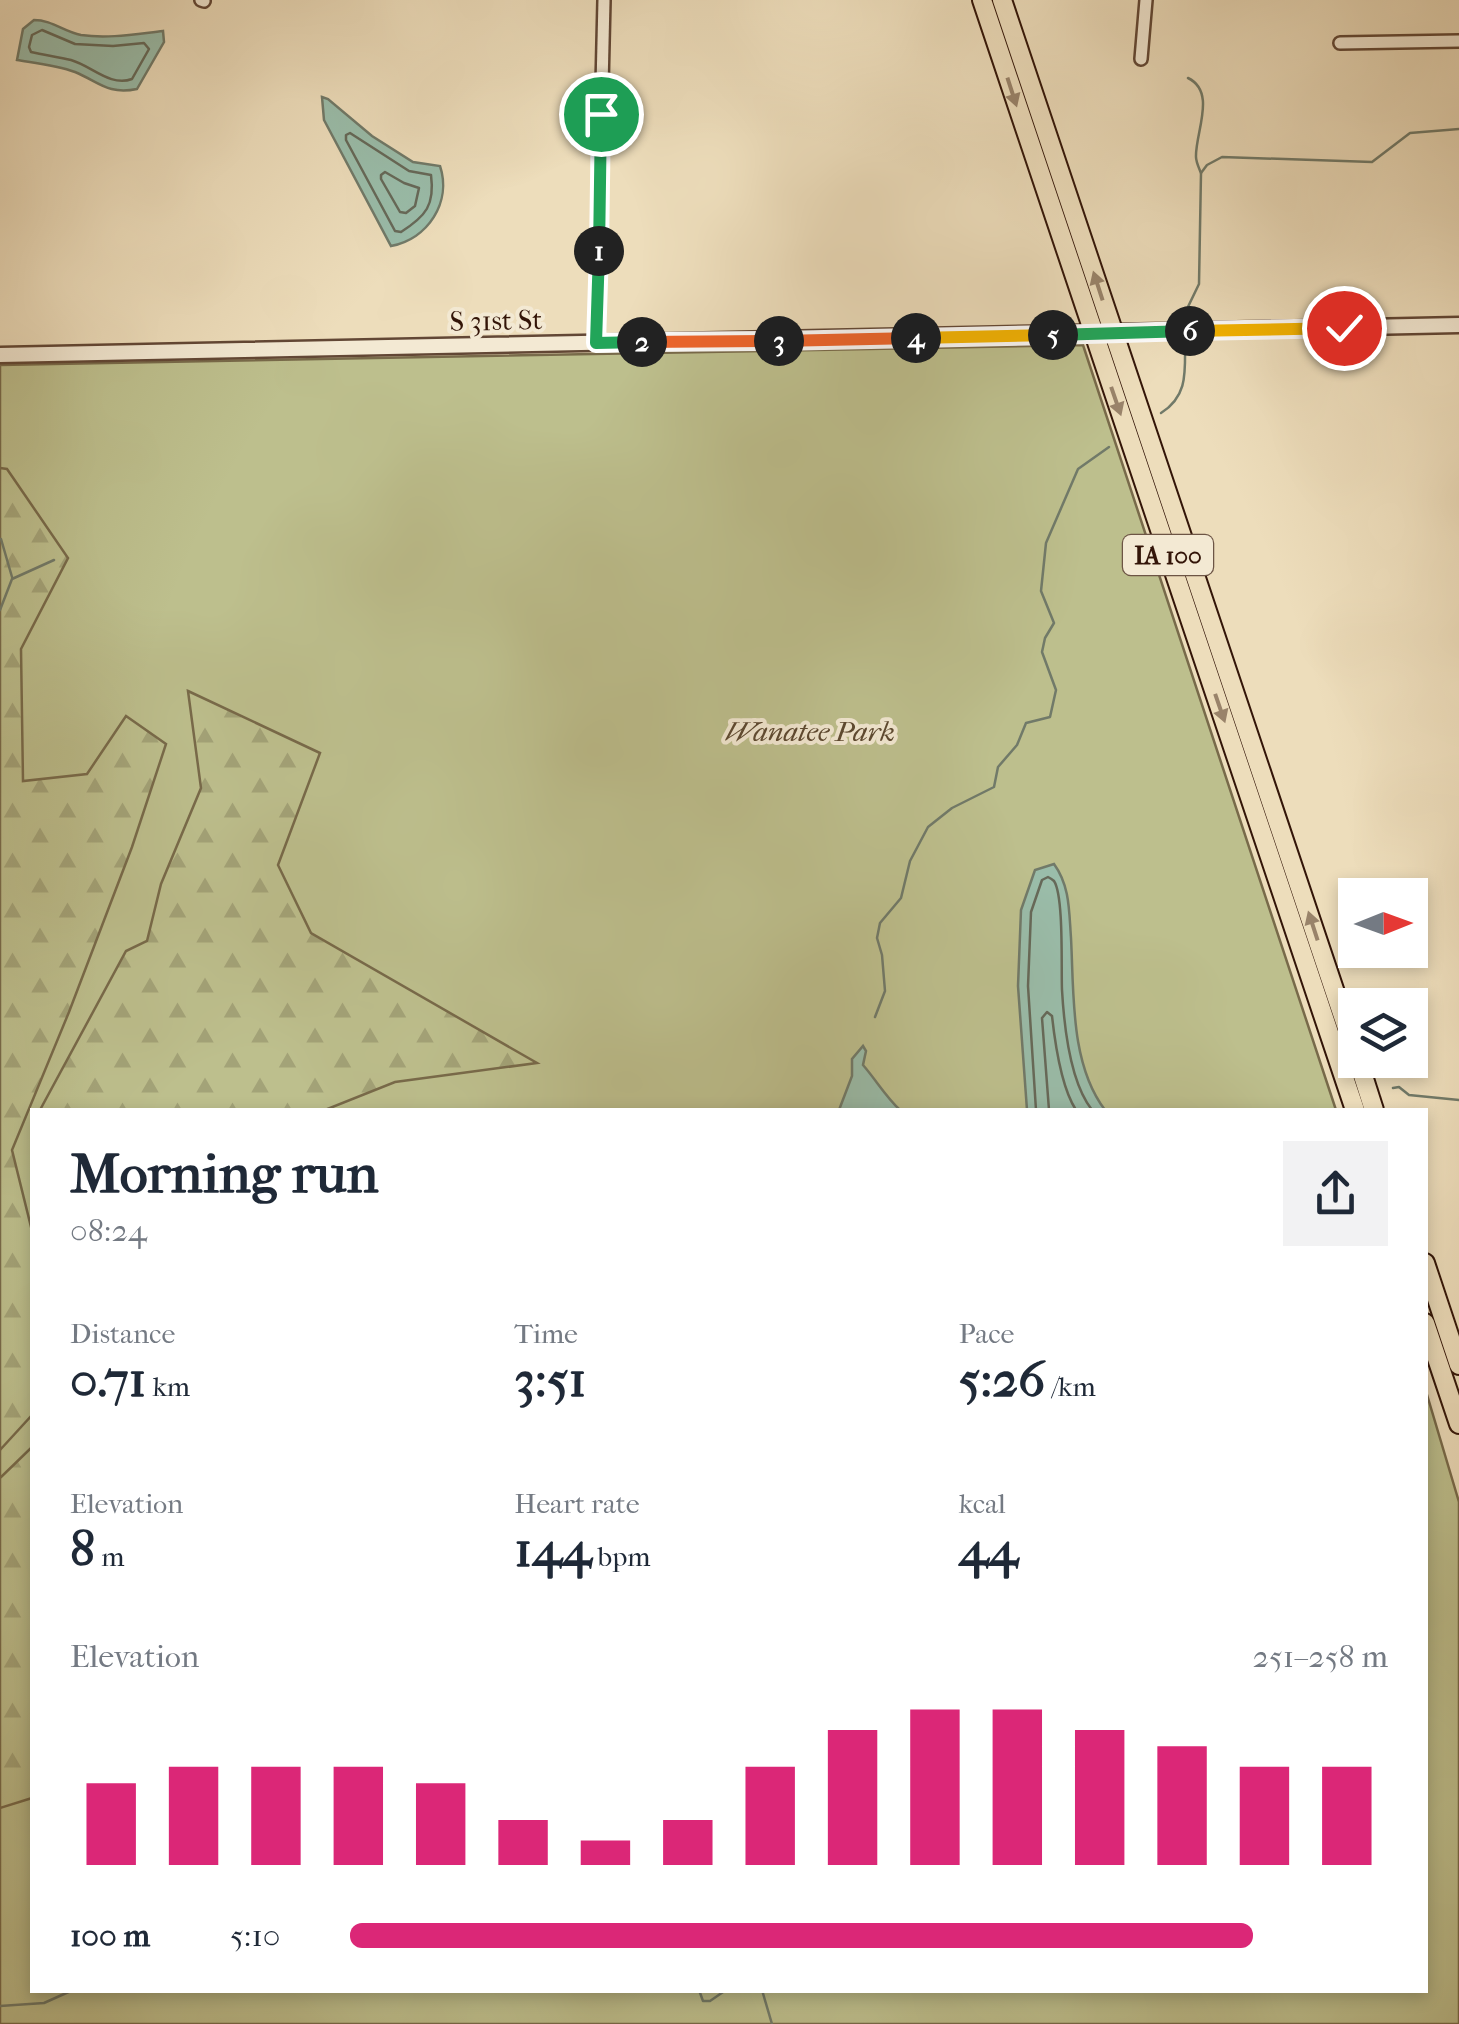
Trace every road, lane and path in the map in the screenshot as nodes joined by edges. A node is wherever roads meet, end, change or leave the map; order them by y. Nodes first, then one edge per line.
1 (604, 0) edge
2 (982, 0) edge
3 (1002, 0) edge
4 (1146, 0) edge
5 (1459, 41) edge
6 (1340, 43) dead end
7 (1142, 59) dead end
8 (1459, 325) edge
9 (1113, 333) junction
10 (1093, 334) junction
11 (596, 343) junction
12 (0, 355) edge
13 (1338, 1001) edge
14 (1364, 1078) edge
15 (1353, 1108) edge
16 (1373, 1108) edge
17 (1428, 1272) edge
18 (1428, 1331) edge
19 (1459, 1364) edge
20 (1459, 1424) edge

1 - 11 street
2 -> 10 highway, IA 100
9 -> 3 highway, IA 100
4 - 7 street
5 - 6 street
8 - 9 street, S 31st St
9 - 10 street, S 31st St
13 -> 9 highway, IA 100
10 - 11 street, S 31st St
10 -> 15 highway, IA 100
11 - 12 street, S 31st St
14 - 16 highway
17 - 19 highway
18 - 20 highway

